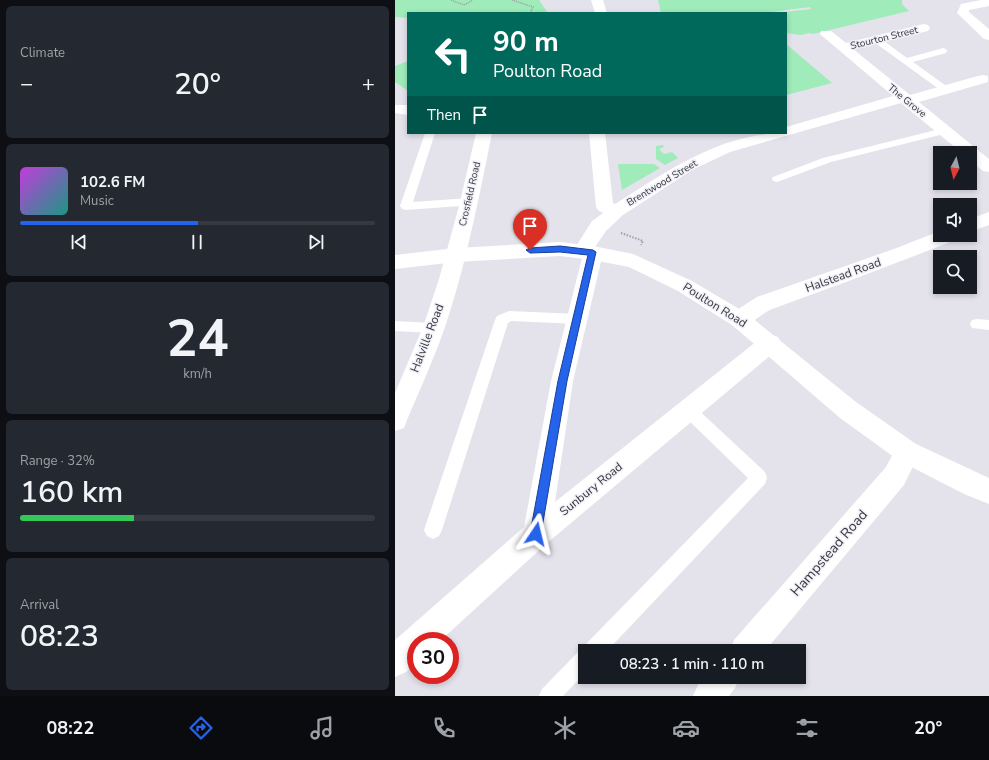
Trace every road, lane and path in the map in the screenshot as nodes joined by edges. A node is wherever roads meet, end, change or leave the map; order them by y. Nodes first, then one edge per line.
1 (451, 0) edge
2 (473, 0) edge
3 (512, 0) edge
4 (597, 0) edge
5 (989, 2) edge
6 (530, 12) edge
7 (601, 12) edge
8 (924, 28) dead end
9 (826, 34) dead end
10 (989, 36) edge
11 (877, 40) junction
12 (843, 48) junction
13 (943, 51) dead end
14 (906, 61) junction
15 (983, 79) dead end
16 (946, 90) junction
17 (906, 99) junction
18 (395, 109) edge
19 (407, 110) edge
20 (944, 131) junction
21 (787, 132) edge
22 (430, 134) edge
23 (484, 134) edge
24 (597, 134) edge
25 (772, 134) edge
26 (989, 167) edge
27 (777, 179) dead end
28 (469, 202) junction
29 (617, 211) junction
30 (989, 218) edge
31 (977, 223) edge
32 (933, 241) edge
33 (588, 252) junction
34 (456, 255) junction
35 (395, 262) edge
36 (577, 318) junction
37 (739, 318) junction
38 (395, 326) edge
39 (433, 328) junction
40 (770, 343) junction
41 (688, 410) junction
42 (395, 420) edge
43 (907, 452) junction
44 (989, 491) edge
45 (433, 530) dead end
46 (536, 534) junction
47 (428, 632) edge
48 (600, 644) edge
49 (751, 644) edge
50 (407, 651) edge
51 (395, 661) edge
52 (578, 666) edge
53 (718, 684) edge
54 (549, 696) edge
55 (709, 696) edge

1 - 2 path
3 - 6 path
4 - 7 street
5 - 10 street
8 - 11 street, Stourton Street
9 - 12 street, The Grove
11 - 12 street, Stourton Street
11 - 14 lane
12 - 17 street, The Grove
13 - 14 lane
14 - 16 lane
15 - 16 street
16 - 17 street
17 - 20 street, The Grove
17 - 21 street
18 - 19 street
20 - 26 street, The Grove
20 - 27 lane
22 - 28 lane
23 - 28 street, Crosfield Road
24 - 29 street
25 - 29 street, Brentwood Street
28 - 34 street, Crosfield Road
29 - 33 street, Brentwood Street
30 - 31 street
32 - 37 street, Halstead Road
33 - 34 street, Poulton Road
33 - 36 street, Brentwood Street
33 - 37 street, Poulton Road
34 - 35 street, Poulton Road
34 - 39 street, Halville Road
36 - 45 lane
36 - 46 street, Brentwood Street
37 - 40 street, Poulton Road
38 - 39 lane
39 - 42 street, Halville Road
40 - 41 street, Sunbury Road
40 - 43 street, Poulton Road
41 - 46 street, Sunbury Road
41 - 48 lane
43 - 44 street, Poulton Road
43 - 49 street, Hampstead Road
46 - 47 street, Sunbury Road
50 - 51 street, Sunbury Road
52 - 54 lane
53 - 55 street

